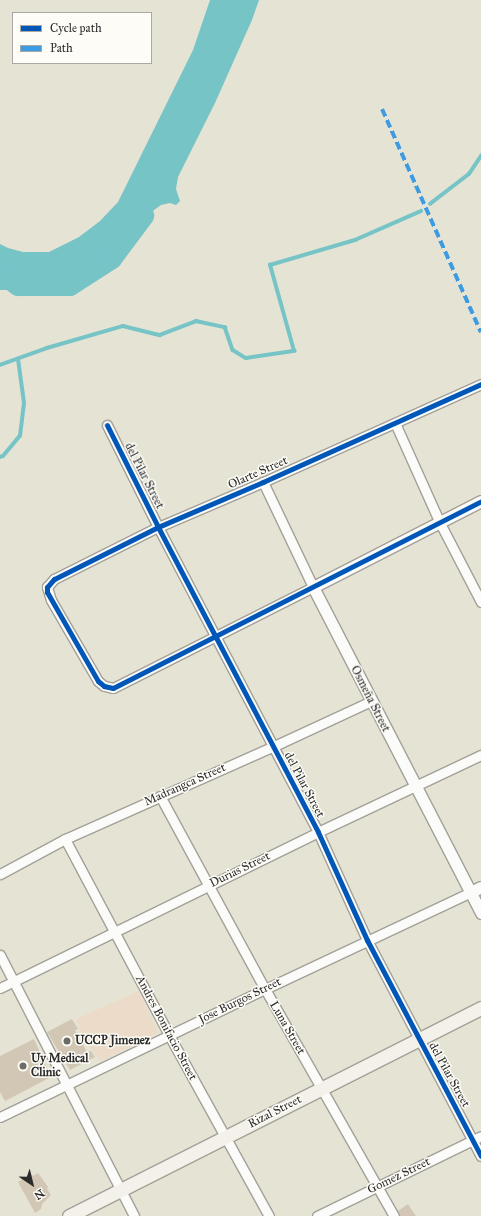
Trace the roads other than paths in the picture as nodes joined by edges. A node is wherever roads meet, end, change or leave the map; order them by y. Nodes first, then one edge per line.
1 (481, 384) edge
2 (395, 423) junction
3 (107, 425) dead end
4 (263, 482) junction
5 (481, 501) edge
6 (440, 523) junction
7 (158, 527) junction
8 (313, 587) junction
9 (481, 602) edge
10 (216, 637) junction
11 (371, 701) junction
12 (272, 747) junction
13 (481, 755) edge
14 (416, 786) junction
15 (160, 796) junction
16 (318, 832) junction
17 (65, 839) junction
18 (0, 874) edge
19 (208, 885) junction
20 (476, 889) edge
21 (481, 913) edge
22 (115, 932) junction
23 (367, 940) junction
24 (0, 956) edge
25 (14, 981) junction
26 (0, 988) edge
27 (265, 988) junction
28 (481, 1008) edge
29 (169, 1035) junction
30 (418, 1039) junction
31 (66, 1085) junction
32 (322, 1088) junction
33 (0, 1117) edge
34 (226, 1138) junction
35 (477, 1138) edge
36 (481, 1156) edge
37 (378, 1185) junction
38 (119, 1191) junction
39 (69, 1216) edge
40 (134, 1216) edge
41 (269, 1216) edge
42 (317, 1216) edge
43 (394, 1216) edge

1 - 2 street, Olarte Street
2 - 4 street, Olarte Street
2 - 6 street
3 - 7 street, del Pilar Street
4 - 7 street, Olarte Street
4 - 8 street, Osmeña Street
5 - 6 street
6 - 8 street
6 - 9 street
7 - 10 street, del Pilar Street
7 - 10 street, Olarte Street
8 - 10 street
8 - 11 street, Osmeña Street
10 - 12 street, del Pilar Street
11 - 12 street, Madrangca Street
11 - 14 street, Osmeña Street
12 - 15 street, Madrangca Street
12 - 16 street, del Pilar Street
13 - 14 street, Durias Street
14 - 16 street, Durias Street
14 - 20 street, Osmeña Street
15 - 17 street, Madrangca Street
15 - 19 street, Luna Street
16 - 19 street, Durias Street
16 - 23 street, del Pilar Street
17 - 18 street, Madrangca Street
17 - 22 street, Andres Bonifacio Street
19 - 22 street, Durias Street
19 - 27 street, Luna Street
20 - 21 street, Osmeña Street
20 - 23 street, Jose Burgos Street
22 - 25 street, Durias Street
22 - 29 street, Andres Bonifacio Street
23 - 27 street, Jose Burgos Street
23 - 30 street, del Pilar Street
24 - 25 street
25 - 26 street, Durias Street
25 - 31 street
27 - 29 street, Jose Burgos Street
27 - 32 street, Luna Street
28 - 30 main road, Rizal Street
29 - 31 street, Jose Burgos Street
29 - 34 street, Andres Bonifacio Street
30 - 32 main road, Rizal Street
30 - 35 street, del Pilar Street
31 - 33 street, Jose Burgos Street
31 - 38 street
32 - 34 main road, Rizal Street
32 - 37 street, Luna Street
34 - 38 main road, Rizal Street
34 - 41 street, Andres Bonifacio Street
35 - 36 street, del Pilar Street
35 - 37 street, Gomez Street
37 - 42 street, Gomez Street
37 - 43 street, Luna Street
38 - 39 main road, Rizal Street
38 - 40 street

